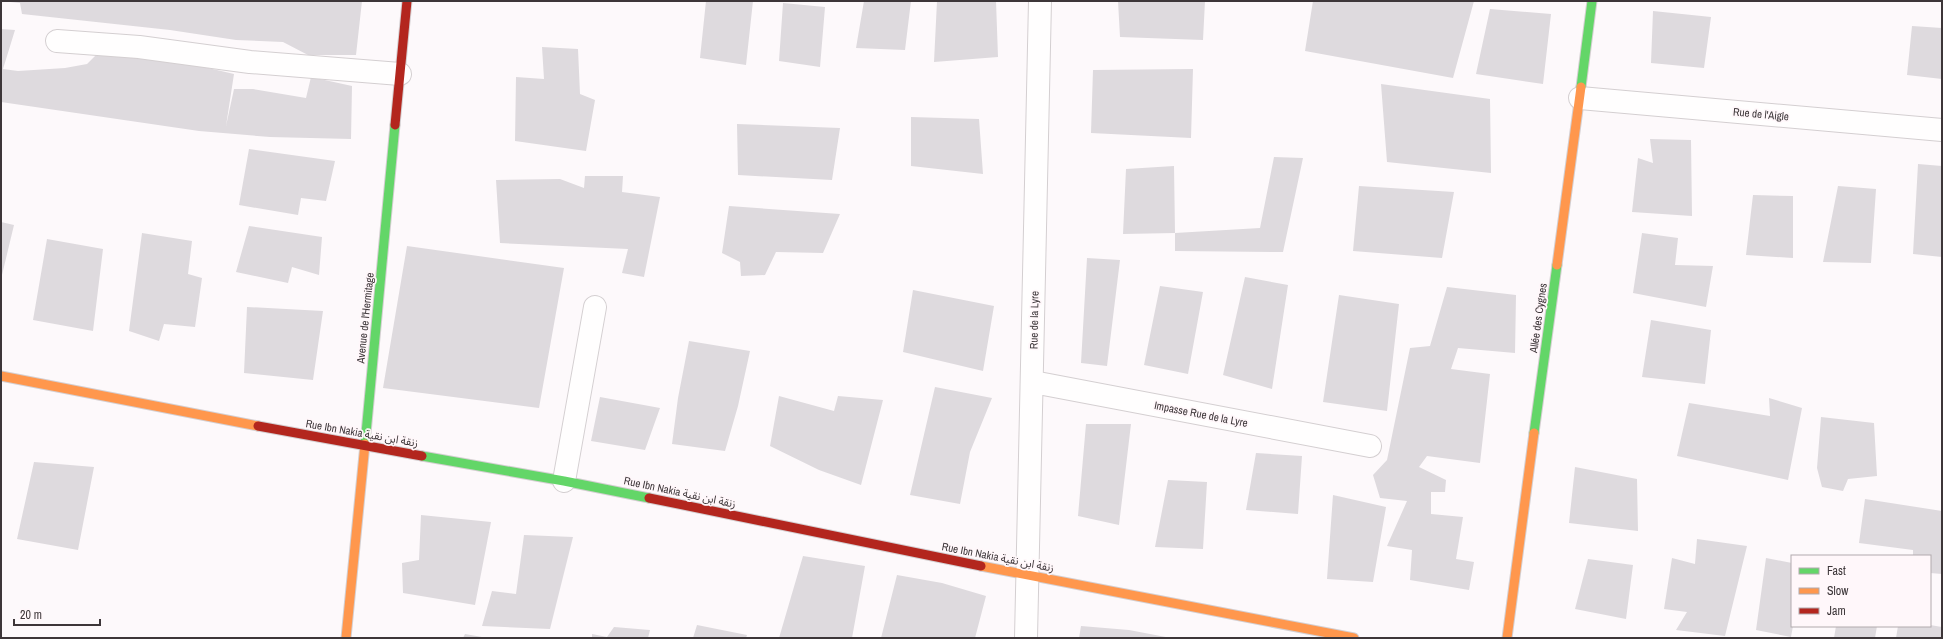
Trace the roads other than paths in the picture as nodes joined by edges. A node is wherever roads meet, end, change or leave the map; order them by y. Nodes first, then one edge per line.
1 (407, 1) edge
2 (1040, 1) edge
3 (1592, 1) edge
4 (57, 41) dead end
5 (400, 74) junction
6 (1580, 98) junction
7 (1942, 130) edge
8 (595, 307) dead end
9 (1, 376) edge
10 (1032, 382) junction
11 (364, 446) junction
12 (1370, 446) dead end
13 (564, 481) junction
14 (1028, 576) junction
15 (346, 638) edge
16 (1026, 638) edge
17 (1354, 638) edge
18 (1507, 638) edge

1 - 5 street, Avenue de l'Hermitage
2 - 10 street, Rue de la Lyre
3 - 6 street, Allée des Cygnes
4 - 5 street
5 - 11 street, Avenue de l'Hermitage
6 - 7 street, Rue de l'Aigle
6 - 18 street, Allée des Cygnes
8 - 13 street
9 - 11 street, Rue Ibn Nakia زنقة ابن نقية
10 - 12 street, Impasse Rue de la Lyre
10 - 14 street, Rue de la Lyre
11 - 13 street, Rue Ibn Nakia زنقة ابن نقية
11 - 15 street, Avenue de l'Hermitage
13 - 14 street, Rue Ibn Nakia زنقة ابن نقية
14 - 16 street, Rue de la Lyre
14 - 17 street, Rue Ibn Nakia زنقة ابن نقية

